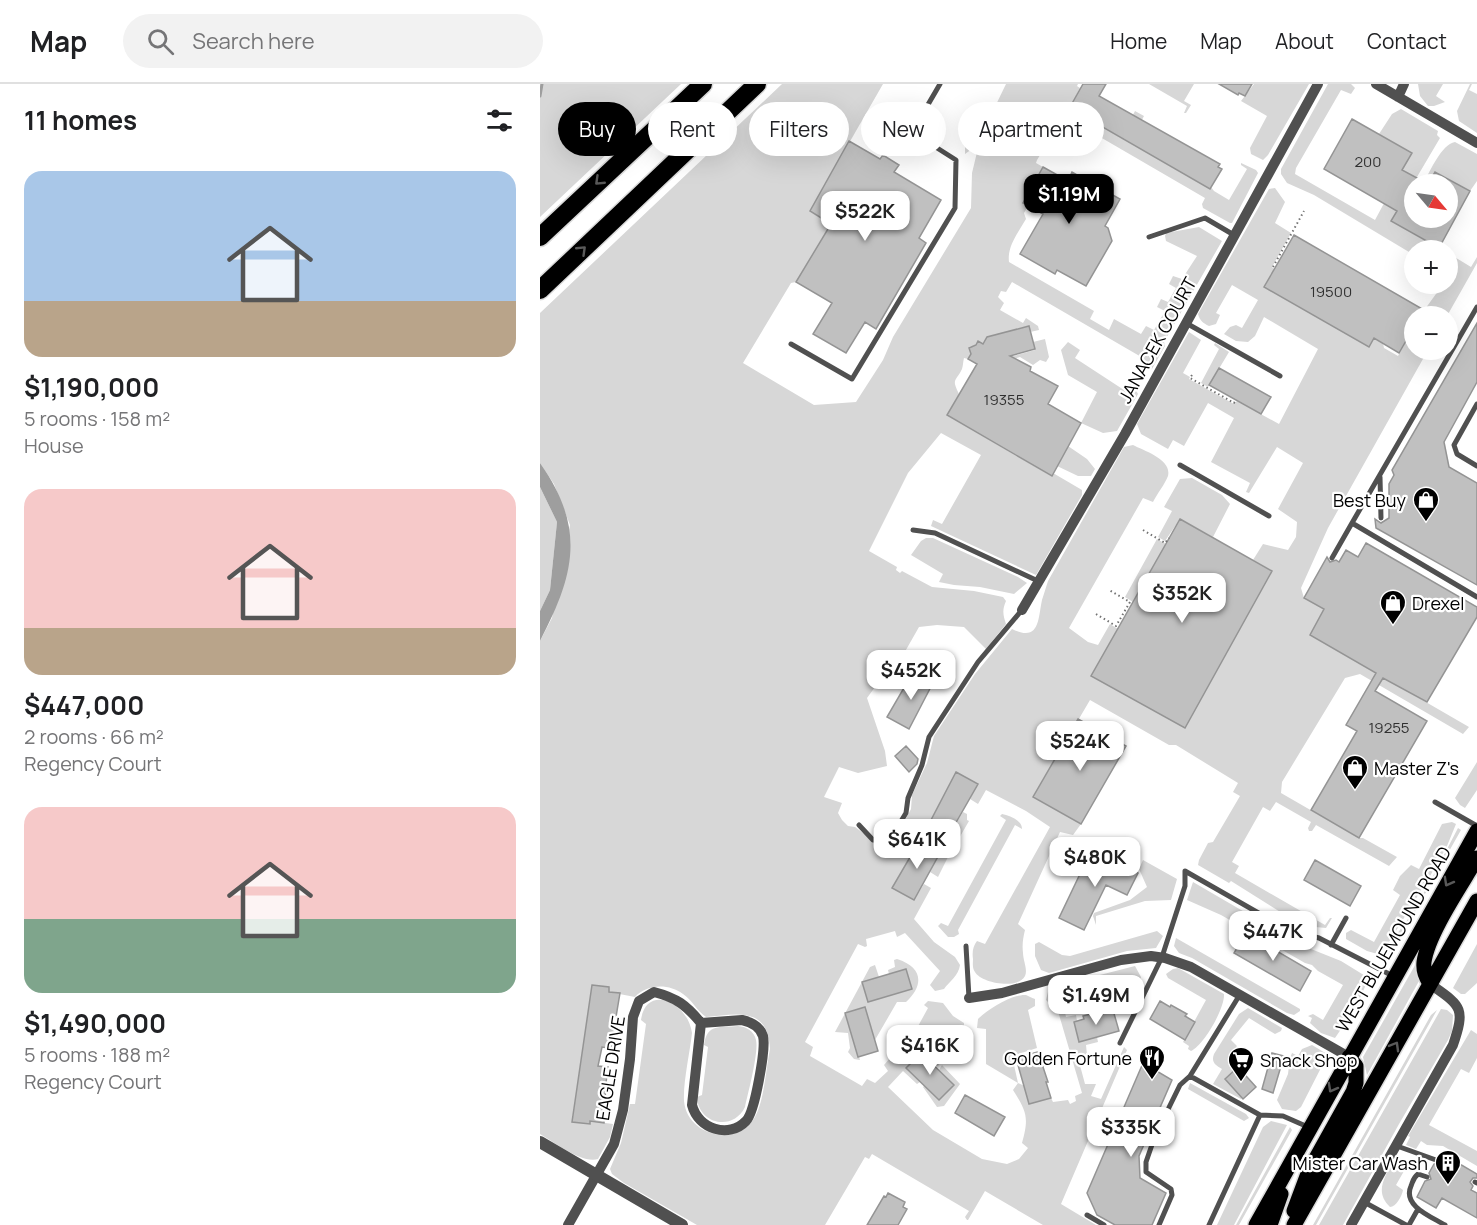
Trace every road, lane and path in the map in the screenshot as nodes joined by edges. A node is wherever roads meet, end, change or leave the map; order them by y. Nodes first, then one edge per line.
1 (703, 84) edge
2 (940, 84) edge
3 (1318, 84) edge
4 (1376, 84) edge
5 (1404, 84) edge
6 (749, 87) edge
7 (1398, 97) junction
8 (1477, 143) edge
9 (1304, 211) dead end
10 (1234, 235) junction
11 (540, 237) edge
12 (1149, 237) dead end
13 (1273, 267) dead end
14 (540, 290) edge
15 (1477, 307) edge
16 (1186, 322) junction
17 (791, 344) dead end
18 (1192, 375) dead end
19 (1280, 376) dead end
20 (1236, 400) dead end
21 (1477, 404) edge
22 (1180, 465) dead end
23 (1477, 466) edge
24 (1380, 475) junction
25 (1269, 516) dead end
26 (1381, 518) dead end
27 (1352, 524) junction
28 (913, 530) dead end
29 (1143, 530) dead end
30 (1169, 538) dead end
31 (1332, 558) dead end
32 (1040, 582) junction
33 (1109, 590) dead end
34 (1477, 597) edge
35 (1022, 610) joint
36 (1096, 614) dead end
37 (1435, 802) dead end
38 (859, 825) dead end
39 (1477, 828) edge
40 (1477, 858) edge
41 (1477, 901) edge
42 (1346, 918) dead end
43 (1331, 945) junction
44 (966, 946) dead end
45 (1162, 957) junction
46 (1395, 977) junction
47 (1430, 984) junction
48 (1239, 996) junction
49 (969, 998) joint
50 (701, 1023) junction
51 (1120, 1043) dead end
52 (1349, 1057) junction
53 (1190, 1076) junction
54 (1260, 1115) junction
55 (1309, 1128) junction
56 (540, 1142) edge
57 (1395, 1145) junction
58 (1295, 1154) junction
59 (1436, 1160) dead end
60 (596, 1175) junction
61 (1427, 1177) dead end
62 (1364, 1202) junction
63 (1418, 1209) junction
64 (1088, 1215) dead end
65 (568, 1225) edge
66 (682, 1225) edge
67 (1104, 1225) edge
68 (1159, 1225) edge
69 (1209, 1225) edge
70 (1256, 1225) edge
71 (1270, 1225) edge
72 (1289, 1225) edge
73 (1294, 1225) edge
74 (1351, 1225) edge
75 (1407, 1225) edge
76 (1445, 1225) edge

1 -> 11 highway
2 - 17 lane
3 - 10 street, JANACEK COURT
4 - 7 street
5 - 7 street
14 -> 6 highway
7 - 8 street
9 - 13 path
10 - 12 lane
10 - 16 street, JANACEK COURT
15 - 24 lane
16 - 19 lane
16 - 32 street, JANACEK COURT
18 - 20 path
21 - 23 lane
22 - 25 lane
24 - 26 lane
24 - 27 lane
27 - 31 lane
27 - 34 lane
28 - 32 lane
29 - 30 path
32 - 35 street, JANACEK COURT
33 - 36 path
35 - 38 lane
37 - 39 lane
39 -> 46 main road, WEST BLUEMOUND ROAD
40 - 47 main road
41 - 47 main road
42 - 43 lane
43 - 45 lane
43 - 46 lane
44 - 49 lane
45 - 48 street
45 - 49 street
45 - 51 lane
46 - 52 main road, WEST BLUEMOUND ROAD
47 - 57 street
73 -> 47 main road
48 - 52 street
48 - 53 lane
50 - 50 street
50 - 60 street, EAGLE DRIVE
52 -> 55 main road, WEST BLUEMOUND ROAD
52 - 72 main road
53 - 54 lane
53 - 68 lane
54 - 55 lane
54 - 69 lane
55 - 58 main road, WEST BLUEMOUND ROAD
56 - 60 street
57 - 59 lane
57 - 62 street
58 - 70 main road, WEST BLUEMOUND ROAD
58 - 71 main road
60 - 65 street
60 - 66 street
61 - 63 lane
62 - 74 street
62 - 75 lane
63 - 75 lane
63 - 76 lane
64 - 67 lane

